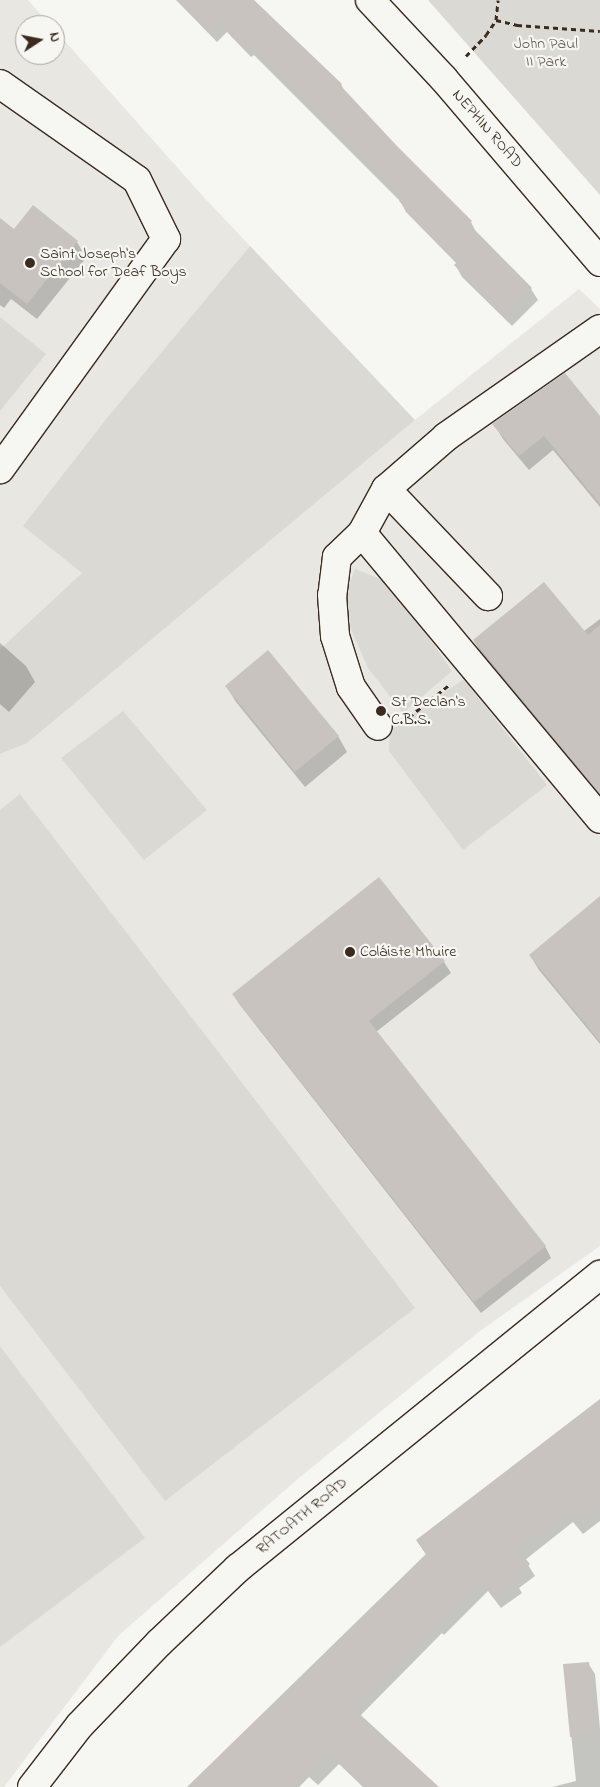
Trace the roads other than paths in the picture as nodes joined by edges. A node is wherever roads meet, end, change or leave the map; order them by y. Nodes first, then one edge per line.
1 (370, 0) edge
2 (0, 84) edge
3 (600, 262) edge
4 (600, 329) edge
5 (0, 469) edge
6 (386, 488) junction
7 (362, 533) junction
8 (488, 596) dead end
9 (378, 726) road end
10 (600, 819) edge
11 (600, 1275) edge
12 (32, 1787) edge

1 - 3 main road, NEPHIN ROAD
2 - 5 main road
4 - 6 main road
6 - 7 main road
6 - 8 main road
7 - 9 main road
7 - 10 main road
11 - 12 main road, RATOATH ROAD

